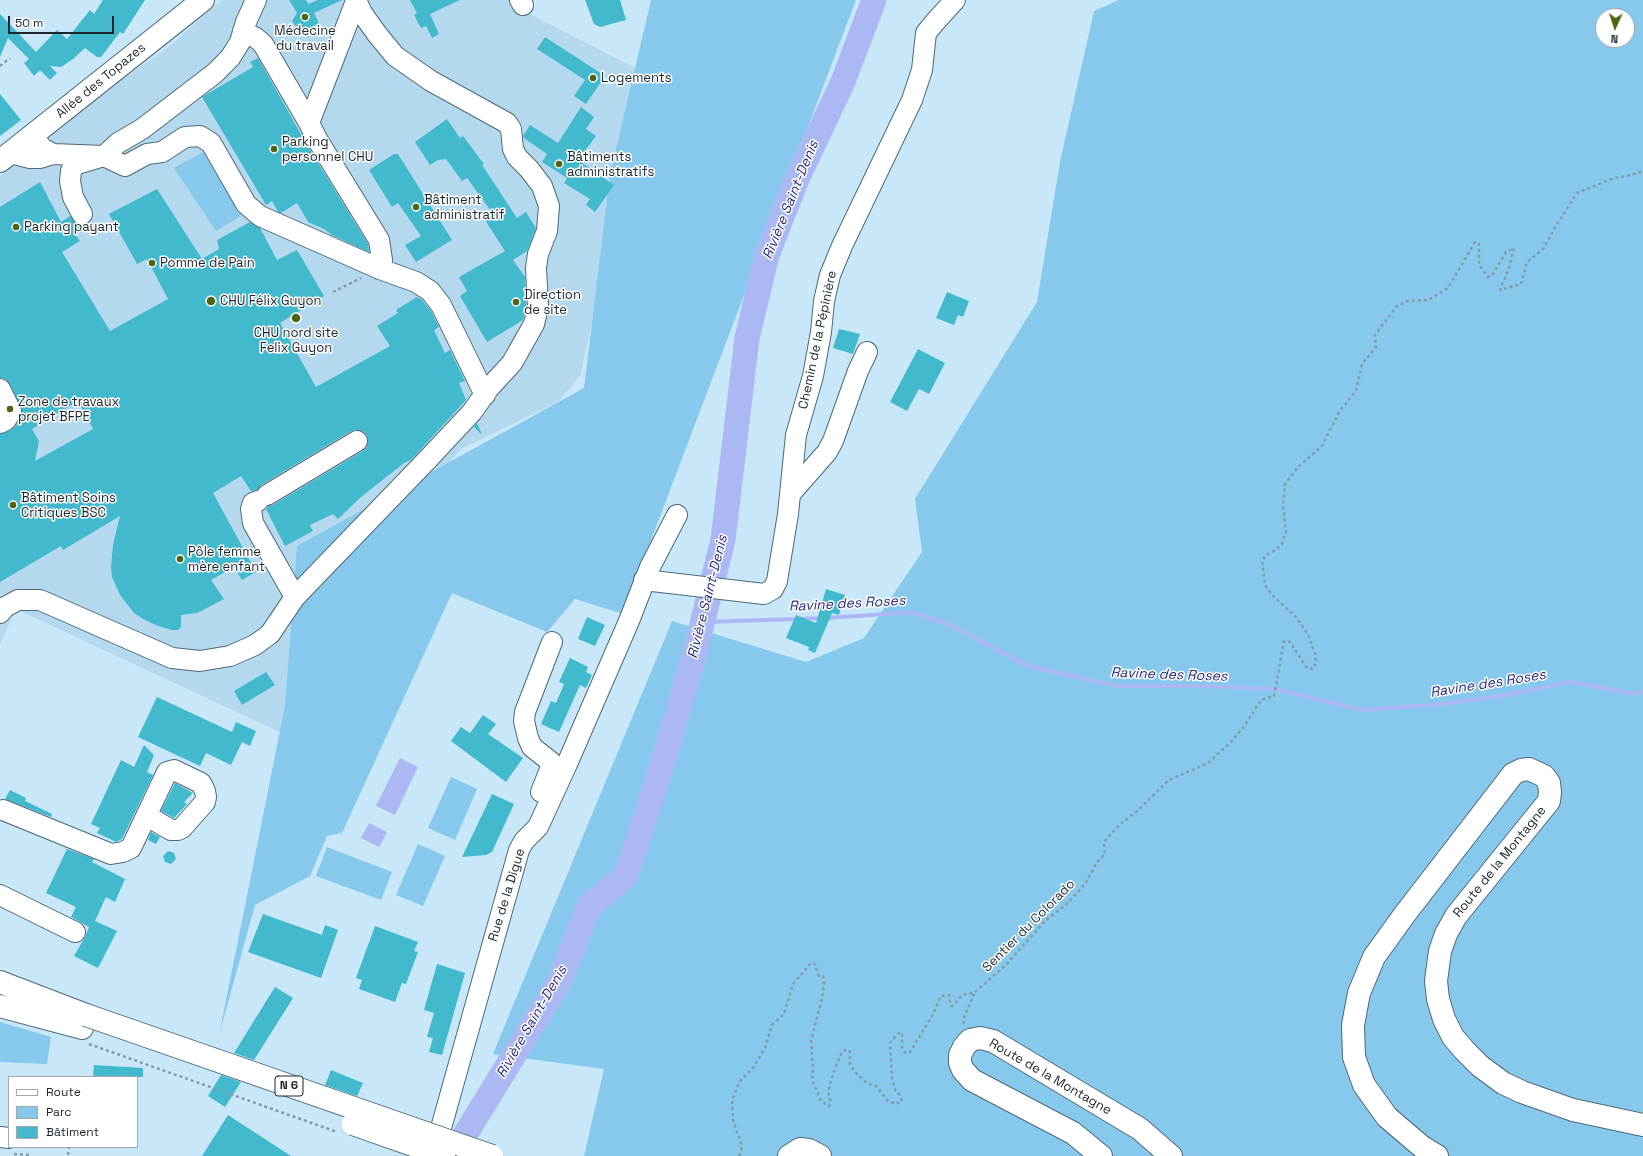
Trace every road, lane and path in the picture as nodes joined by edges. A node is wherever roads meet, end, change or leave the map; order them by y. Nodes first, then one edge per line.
1 (203, 0) edge
2 (256, 0) edge
3 (356, 0) edge
4 (955, 0) edge
5 (243, 31) junction
6 (10, 58) dead end
7 (0, 66) edge
8 (309, 123) junction
9 (33, 136) junction
10 (53, 154) junction
11 (104, 156) junction
12 (5, 157) edge
13 (1643, 171) edge
14 (82, 214) dead end
15 (380, 270) junction
16 (333, 292) dead end
17 (867, 352) dead end
18 (0, 389) edge
19 (485, 395) junction
20 (0, 424) edge
21 (357, 441) dead end
22 (791, 492) junction
23 (676, 515) dead end
24 (648, 581) junction
25 (295, 597) junction
26 (0, 613) edge
27 (552, 642) dead end
28 (1, 811) edge
29 (147, 816) dead end
30 (524, 841) junction
31 (0, 895) edge
32 (75, 932) dead end
33 (0, 982) edge
34 (974, 993) junction
35 (0, 1006) edge
36 (84, 1029) junction
37 (970, 1040) junction
38 (1643, 1125) edge
39 (339, 1132) dead end
40 (432, 1156) edge
41 (444, 1156) edge
42 (492, 1156) edge
43 (739, 1156) edge
44 (789, 1156) edge
45 (820, 1156) edge
46 (1101, 1156) edge
47 (1171, 1156) edge
48 (1437, 1156) edge

1 - 9 main road, Allée des Topazes
2 - 5 street
3 - 8 street
3 - 19 street
4 - 22 street, Chemin de la Pépinière
5 - 8 street
5 - 11 street
6 - 7 path
8 - 15 street
9 - 10 street
9 - 12 main road, Allée des Topazes
10 - 11 street
10 - 12 street
11 - 14 street
11 - 15 street
13 - 34 path, Sentier du Colorado
15 - 16 path
15 - 19 street
17 - 22 street
18 - 20 street
19 - 25 street
21 - 25 street
22 - 24 street, Chemin de la Pépinière
23 - 24 street, Rue de la Digue
24 - 30 street, Rue de la Digue
25 - 26 street
27 - 30 street
28 - 29 street
30 - 40 street, Rue de la Digue
31 - 32 street
33 - 36 main road, N 6
34 - 37 path
34 - 43 path, Sentier du Colorado
35 - 36 main road, N 6
36 - 39 path
36 - 41 main road, N 6, bridge
36 - 42 main road, N 6, bridge
37 - 46 main road, Route de la Montagne
37 - 47 main road, Route de la Montagne
38 - 48 main road, Route de la Montagne
44 - 45 main road

